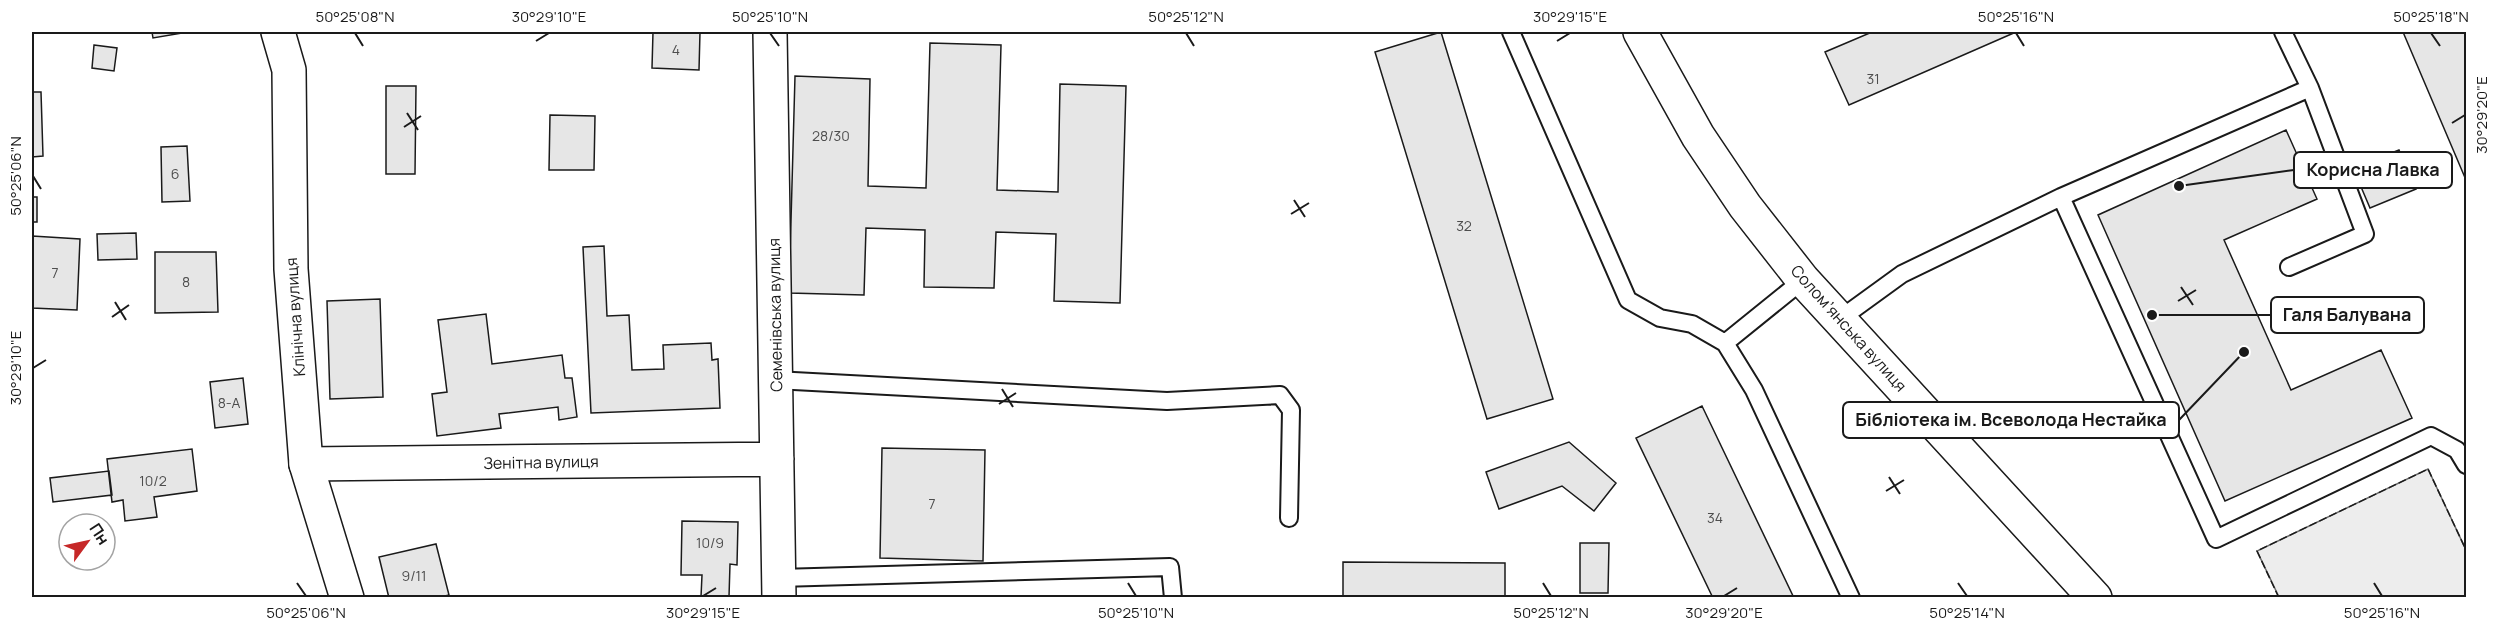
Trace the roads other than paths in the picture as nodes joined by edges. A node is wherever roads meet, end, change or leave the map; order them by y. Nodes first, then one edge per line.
1 (278, 32) edge
2 (770, 32) edge
3 (1511, 32) edge
4 (1640, 32) edge
5 (2283, 32) edge
6 (2310, 88) junction
7 (2061, 198) junction
8 (2289, 267) dead end
9 (1803, 280) junction
10 (1840, 319) junction
11 (1725, 343) junction
12 (775, 380) junction
13 (777, 459) junction
14 (306, 464) junction
15 (2466, 465) edge
16 (1289, 518) dead end
17 (779, 588) edge
18 (347, 597) edge
19 (1173, 597) edge
20 (1851, 597) edge
21 (2096, 597) edge

1 - 14 street, Клінічна вулиця
2 - 12 street, Семенівська вулиця
3 - 11 lane
4 - 9 street, Соломʼянська вулиця
5 - 6 lane
6 - 7 lane
6 - 8 lane
7 - 10 lane
7 - 15 lane
9 - 10 street, Соломʼянська вулиця
9 - 11 lane
10 - 21 street, Соломʼянська вулиця
11 - 20 lane
12 - 13 street, Семенівська вулиця
12 - 16 lane
13 - 14 street, Зенітна вулиця
13 - 17 street, Семенівська вулиця
14 - 18 street, Клінічна вулиця
17 - 19 lane

